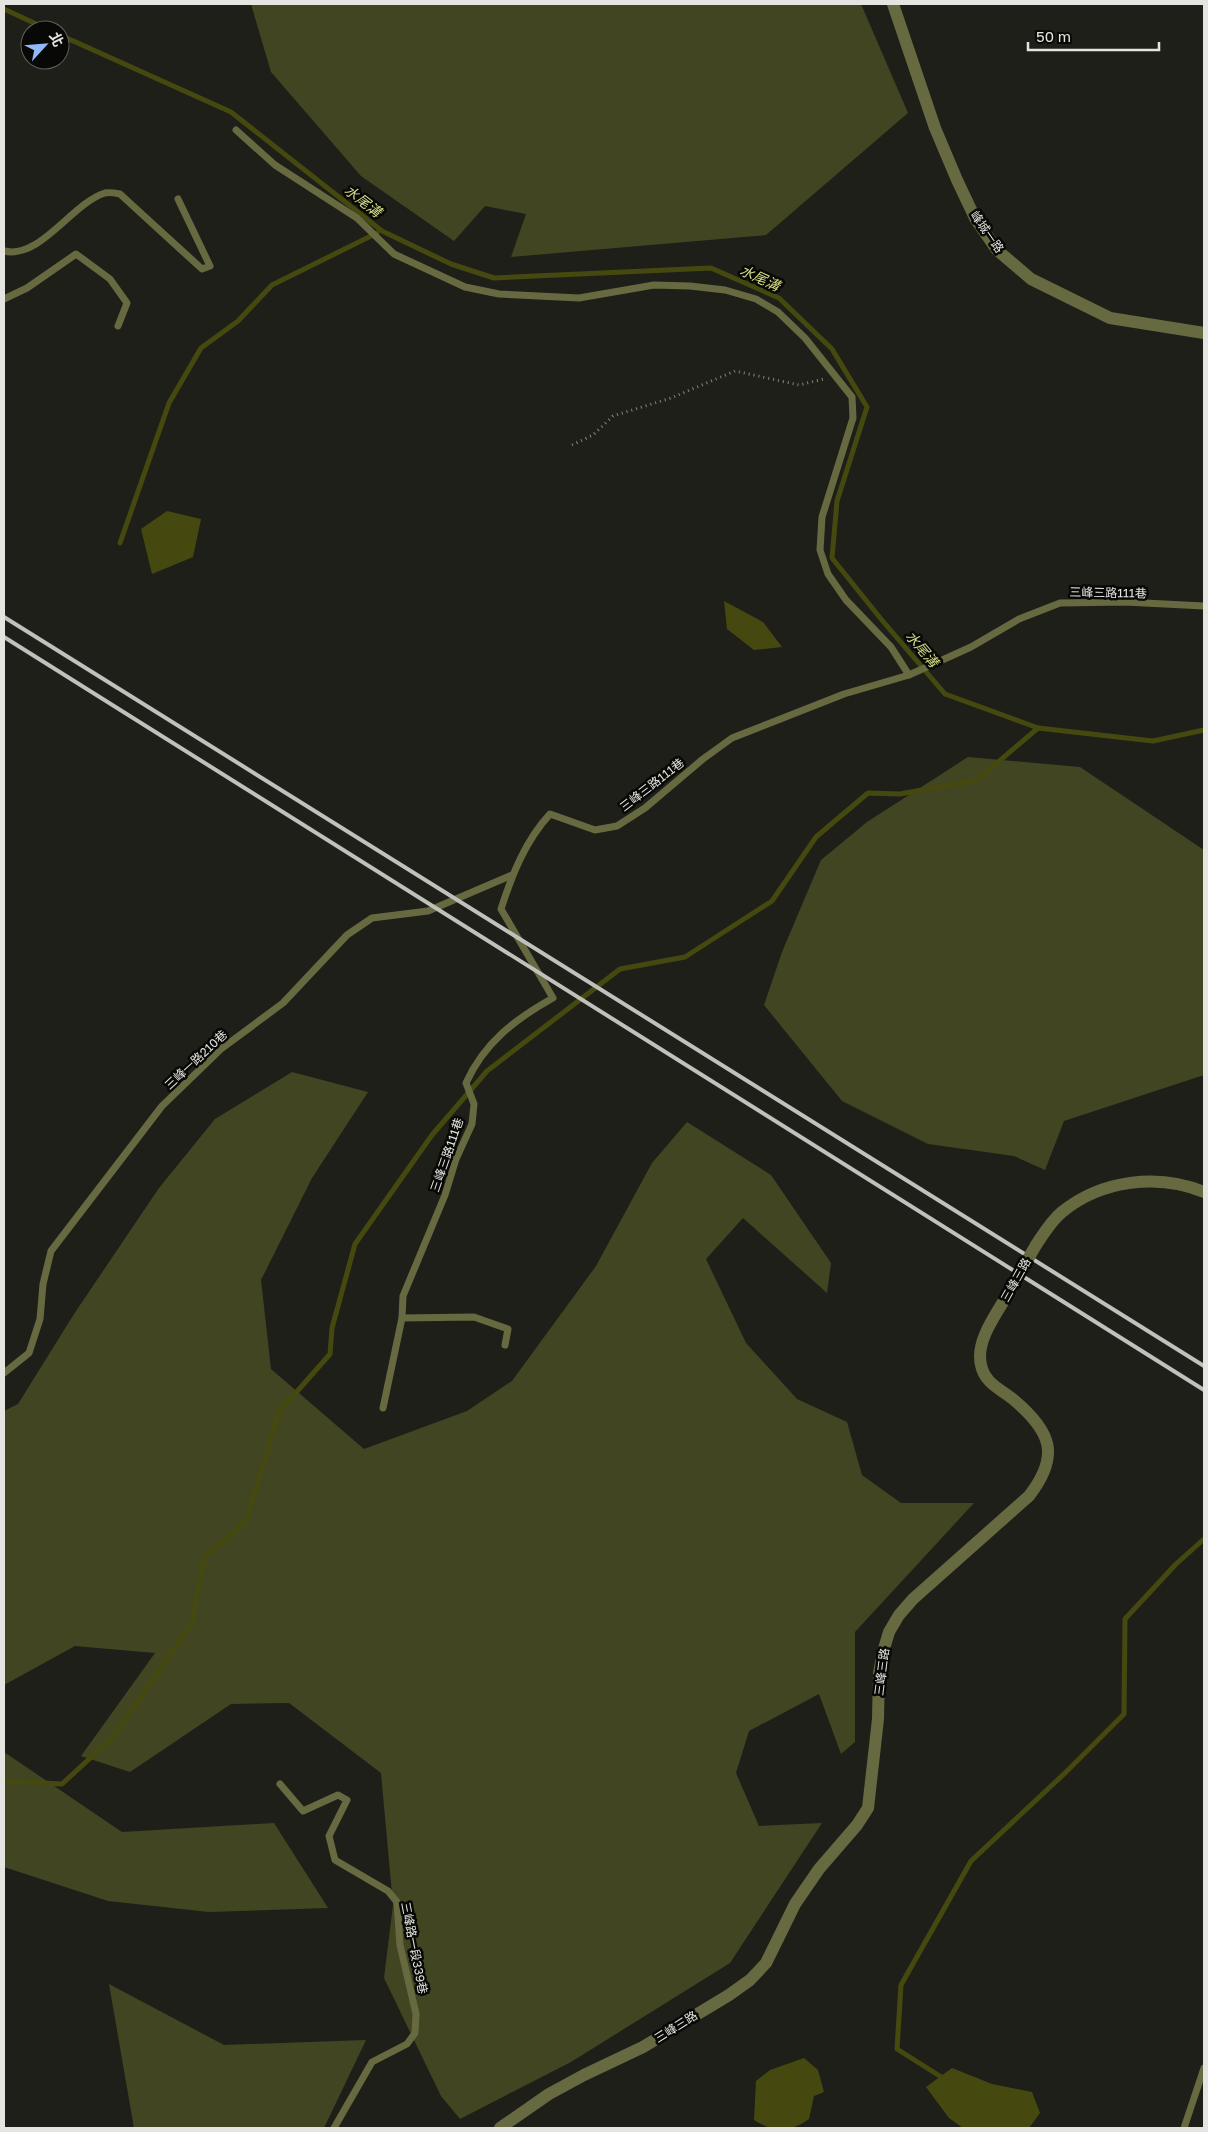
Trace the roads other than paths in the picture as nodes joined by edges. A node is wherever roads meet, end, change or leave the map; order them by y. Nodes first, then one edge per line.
1 (892, 4) edge
2 (236, 130) dead end
3 (178, 199) dead end
4 (4, 251) edge
5 (4, 299) edge
6 (118, 326) dead end
7 (1204, 333) edge
8 (1204, 606) edge
9 (911, 674) junction
10 (512, 875) junction
11 (1204, 1192) edge
12 (402, 1318) junction
13 (505, 1344) dead end
14 (4, 1373) edge
15 (382, 1408) dead end
16 (280, 1784) dead end
17 (1204, 2068) edge
18 (334, 2128) edge
19 (500, 2128) edge
20 (1184, 2128) edge

1 - 7 street, 峰城一路
2 - 9 lane
3 - 4 lane
5 - 6 lane
8 - 9 lane, 三峰三路111巷
9 - 10 lane, 三峰三路111巷
10 - 12 lane, 三峰三路111巷
10 - 14 lane, 三峰一路210巷
11 - 19 street, 三峰三路, bridge
12 - 13 lane
12 - 15 lane, 三峰三路111巷
16 - 18 lane, 三峰路一段339巷
17 - 20 lane

